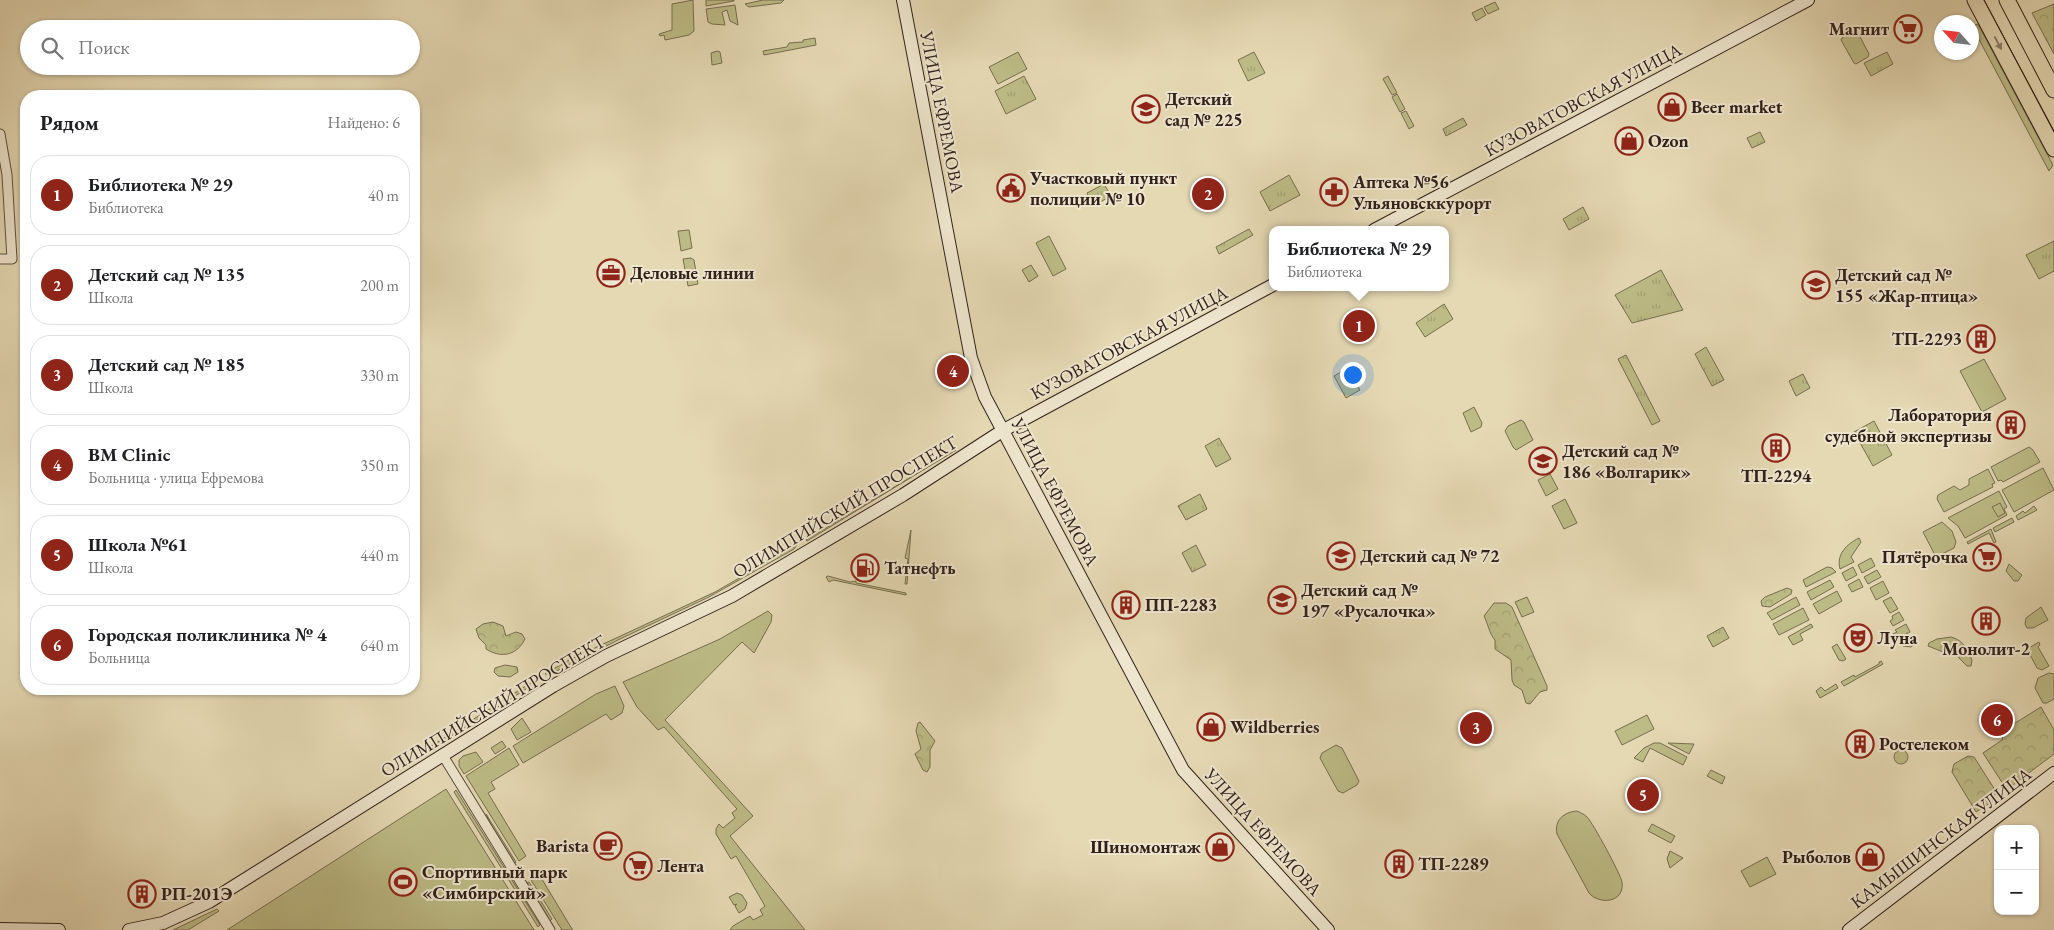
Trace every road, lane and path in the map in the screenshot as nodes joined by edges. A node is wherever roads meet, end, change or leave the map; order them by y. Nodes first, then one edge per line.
1 (903, 0) edge
2 (1808, 0) edge
3 (1975, 0) edge
4 (2006, 0) edge
5 (2054, 90) edge
6 (0, 134) edge
7 (2054, 149) edge
8 (1382, 226) edge
9 (0, 259) edge
10 (1269, 287) edge
11 (1002, 431) junction
12 (442, 754) junction
13 (2054, 773) edge
14 (0, 929) edge
15 (59, 930) edge
16 (129, 930) edge
17 (550, 930) edge
18 (1328, 930) edge
19 (1849, 930) edge

1 - 11 street, УЛИЦА ЕФРЕМОВА
2 - 8 street, КУЗОВАТОВСКАЯ УЛИЦА
3 -> 7 main road
4 - 5 main road
6 - 9 street
10 - 11 street, КУЗОВАТОВСКАЯ УЛИЦА
11 - 12 street, ОЛИМПИЙСКИЙ ПРОСПЕКТ
11 - 18 street, УЛИЦА ЕФРЕМОВА
12 - 16 street, ОЛИМПИЙСКИЙ ПРОСПЕКТ
12 - 17 street
13 - 19 street, КАМЫШИНСКАЯ УЛИЦА
14 - 15 street

